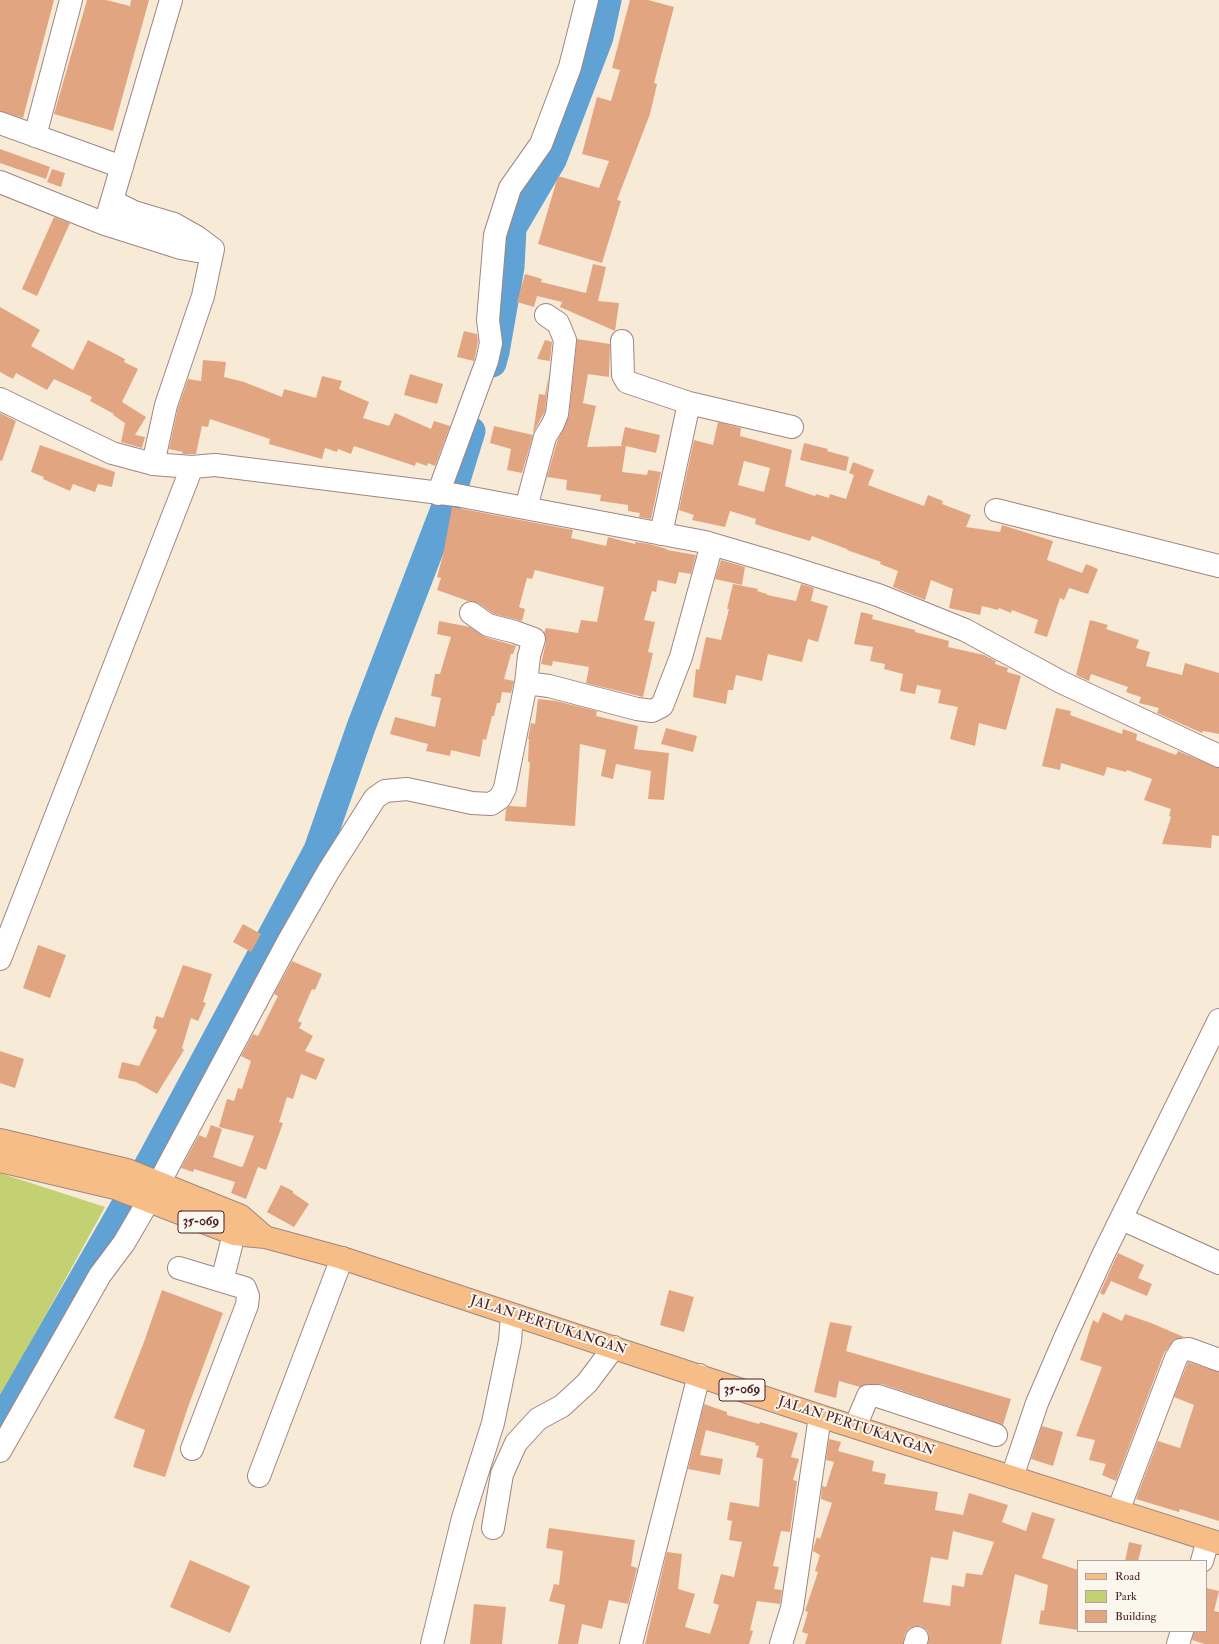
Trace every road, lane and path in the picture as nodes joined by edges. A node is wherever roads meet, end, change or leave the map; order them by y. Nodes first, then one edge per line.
1 (71, 0) edge
2 (171, 0) edge
3 (587, 0) edge
4 (0, 123) edge
5 (35, 136) junction
6 (122, 167) junction
7 (0, 182) edge
8 (112, 201) junction
9 (105, 224) junction
10 (213, 249) junction
11 (546, 315) dead end
12 (622, 341) dead end
13 (0, 399) edge
14 (689, 403) junction
15 (792, 427) dead end
16 (153, 464) junction
17 (192, 467) junction
18 (447, 494) junction
19 (526, 508) junction
20 (996, 510) dead end
21 (661, 534) junction
22 (712, 544) junction
23 (1219, 566) edge
24 (471, 613) dead end
25 (526, 683) junction
26 (1219, 756) edge
27 (0, 959) edge
28 (1219, 1020) edge
29 (0, 1140) edge
30 (0, 1161) edge
31 (153, 1181) junction
32 (143, 1200) junction
33 (1122, 1219) junction
34 (234, 1234) junction
35 (265, 1237) junction
36 (342, 1258) junction
37 (1219, 1263) edge
38 (179, 1268) dead end
39 (222, 1281) junction
40 (512, 1315) junction
41 (614, 1347) junction
42 (1219, 1360) edge
43 (699, 1375) junction
44 (820, 1416) junction
45 (855, 1427) junction
46 (996, 1435) dead end
47 (192, 1449) dead end
48 (0, 1451) edge
49 (259, 1476) dead end
50 (1012, 1477) junction
51 (1118, 1511) junction
52 (493, 1528) dead end
53 (1214, 1542) edge
54 (1203, 1560) edge
55 (1182, 1632) edge
56 (432, 1644) edge
57 (631, 1644) edge
58 (780, 1644) edge
59 (1178, 1644) edge

1 - 5 street
2 - 6 street
3 - 18 street
4 - 5 street
5 - 6 street
6 - 8 street
7 - 9 street
8 - 9 street
8 - 10 street
9 - 10 street
10 - 16 street
11 - 19 street
12 - 14 street
13 - 16 street
14 - 15 street
14 - 21 street
16 - 17 street
17 - 18 street
17 - 27 street
18 - 19 street
19 - 21 street
20 - 23 street
21 - 22 street
22 - 25 street
22 - 26 street
24 - 25 street
25 - 31 street
28 - 33 street
29 - 31 main road, JALAN PERTUKANGAN / 35-069
30 - 32 main road, JALAN PERTUKANGAN / 35-069
31 - 32 street
31 - 35 main road, JALAN PERTUKANGAN / 35-069
32 - 34 main road, JALAN PERTUKANGAN / 35-069
32 - 48 street
33 - 37 street
33 - 50 street
34 - 35 main road, JALAN PERTUKANGAN / 35-069
34 - 39 street
35 - 36 main road, JALAN PERTUKANGAN / 35-069
36 - 40 main road, JALAN PERTUKANGAN / 35-069
36 - 49 street
38 - 39 street
39 - 47 street
40 - 41 main road, JALAN PERTUKANGAN / 35-069
40 - 56 street
41 - 43 main road, JALAN PERTUKANGAN / 35-069
41 - 52 street
42 - 51 street
43 - 44 main road, JALAN PERTUKANGAN / 35-069
43 - 57 street
44 - 45 main road, JALAN PERTUKANGAN / 35-069
44 - 58 street
45 - 46 street
45 - 50 main road, JALAN PERTUKANGAN / 35-069
50 - 51 main road, JALAN PERTUKANGAN / 35-069
51 - 53 main road, JALAN PERTUKANGAN / 35-069
53 - 54 street
55 - 59 street

